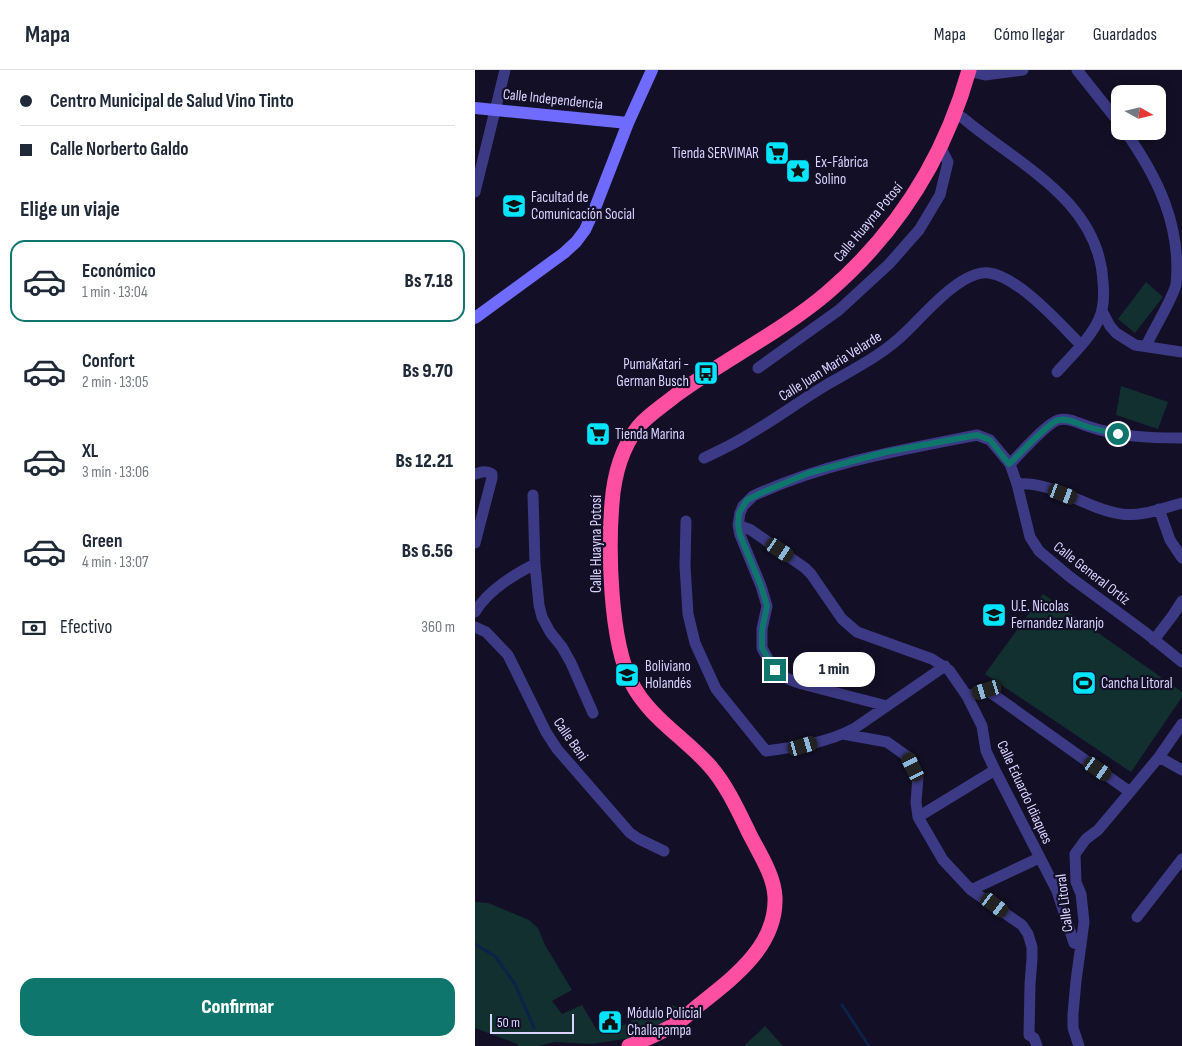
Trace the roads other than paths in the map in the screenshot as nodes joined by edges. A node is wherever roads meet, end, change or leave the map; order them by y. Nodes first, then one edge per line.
1 (505, 70) edge
2 (652, 70) edge
3 (1023, 70) edge
4 (1077, 70) edge
5 (969, 71) edge
6 (475, 108) edge
7 (495, 110) junction
8 (1111, 113) edge
9 (955, 114) junction
10 (628, 123) junction
11 (1131, 140) edge
12 (941, 148) junction
13 (475, 192) edge
14 (1102, 311) junction
15 (475, 318) edge
16 (1081, 345) junction
17 (1146, 346) junction
18 (1182, 352) edge
19 (758, 368) dead end
20 (1057, 372) dead end
21 (1182, 438) edge
22 (704, 458) dead end
23 (1009, 464) junction
24 (475, 474) edge
25 (1017, 484) junction
26 (533, 495) dead end
27 (1182, 503) edge
28 (1159, 509) junction
29 (686, 521) dead end
30 (738, 525) junction
31 (475, 543) edge
32 (1182, 558) edge
33 (535, 564) junction
34 (1182, 601) edge
35 (475, 612) edge
36 (475, 627) edge
37 (1154, 640) junction
38 (1182, 662) edge
39 (945, 666) junction
40 (967, 696) junction
41 (887, 706) junction
42 (593, 713) dead end
43 (1182, 724) edge
44 (843, 734) junction
45 (1159, 757) junction
46 (995, 770) junction
47 (1182, 770) edge
48 (1130, 792) junction
49 (918, 817) junction
50 (663, 851) dead end
51 (1039, 858) junction
52 (1182, 859) edge
53 (971, 890) junction
54 (1137, 917) dead end
55 (1081, 946) junction
56 (629, 1046) edge
57 (1037, 1046) edge
58 (1079, 1046) edge

1 - 7 street
2 - 10 main road
3 - 5 street
4 - 8 street
5 - 9 highway, Calle Huayna Potosí
6 - 7 main road, Calle Independencia
7 - 10 main road, Calle Independencia
7 - 13 street
9 - 12 highway, Calle Huayna Potosí
9 - 14 street
10 - 15 main road
11 - 17 street
12 - 19 street
12 - 56 highway, Calle Huayna Potosí
14 - 16 street
14 - 17 street
16 - 20 street
16 - 22 street, Calle Juan Maria Velarde
17 - 18 street
21 - 23 street
23 - 25 street, Calle General Ortiz
23 - 30 street, Calle General Ortiz
24 - 31 street
25 - 28 street
25 - 37 street, Calle General Ortiz
26 - 33 street
27 - 28 street
28 - 32 street
29 - 44 street
30 - 39 street, Calle Eduardo Idiaques
30 - 41 street
33 - 35 street
33 - 42 street
34 - 37 street
36 - 50 street, Calle Beni
37 - 38 street, Calle General Ortiz
39 - 40 street, Calle Eduardo Idiaques
39 - 41 street
40 - 46 street, Calle Eduardo Idiaques
40 - 48 street
41 - 44 street
43 - 45 street, Calle Litoral
44 - 49 street
45 - 47 street
45 - 48 street, Calle Litoral
46 - 49 street
46 - 51 street, Calle Eduardo Idiaques
48 - 55 street, Calle Litoral
49 - 53 street
51 - 53 street
51 - 55 street, Calle Eduardo Idiaques
52 - 54 street
53 - 57 street
55 - 58 street, Calle Litoral

